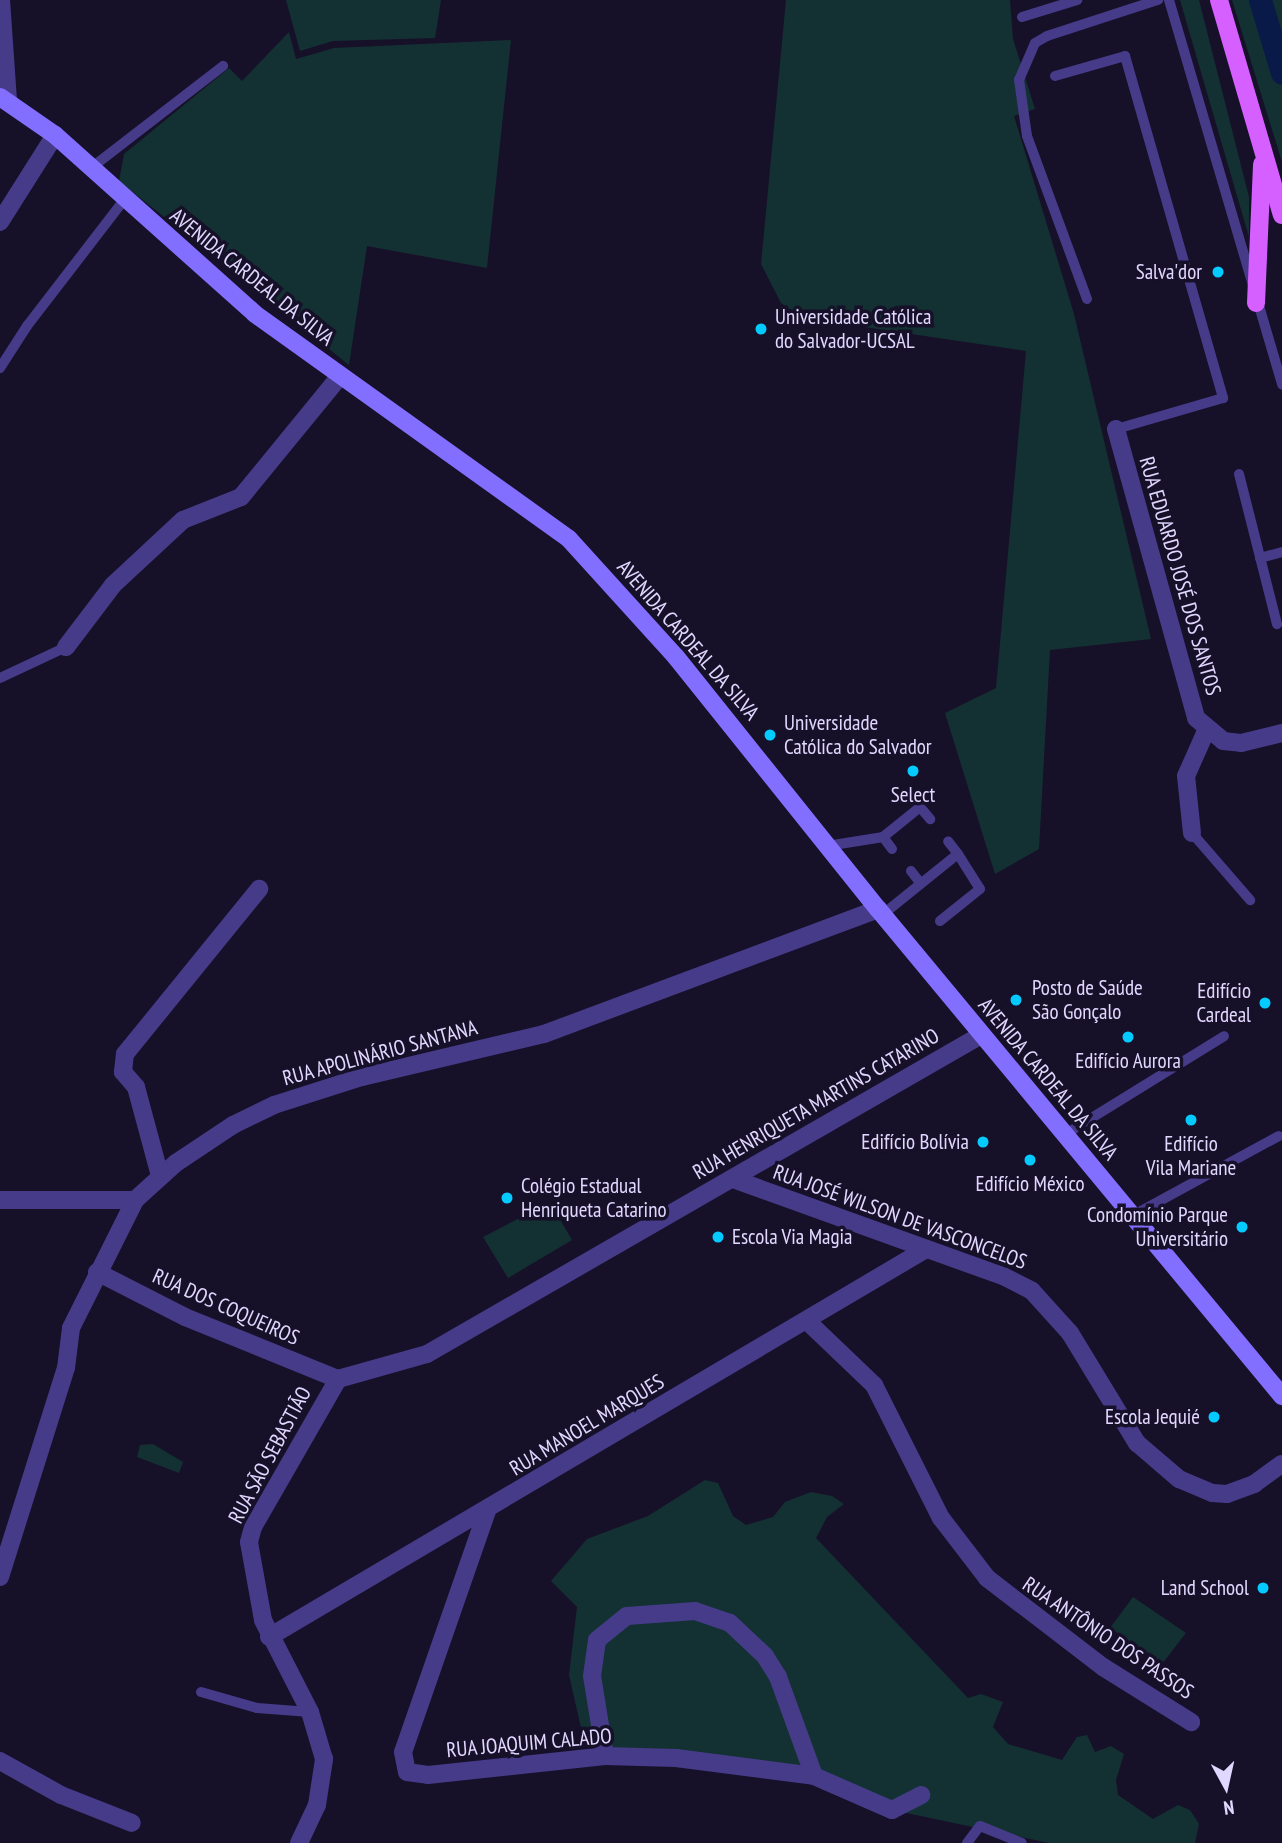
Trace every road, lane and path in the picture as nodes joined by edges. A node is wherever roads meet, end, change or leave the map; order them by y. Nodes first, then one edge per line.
1 (1077, 0) edge
2 (1158, 0) edge
3 (1169, 0) edge
4 (1219, 0) edge
5 (1, 9) edge
6 (1022, 17) dead end
7 (223, 66) dead end
8 (1055, 76) dead end
9 (4, 99) edge
10 (55, 135) junction
11 (1263, 150) junction
12 (92, 168) junction
13 (124, 200) junction
14 (1282, 215) edge
15 (0, 222) edge
16 (1087, 299) dead end
17 (1256, 303) junction
18 (0, 368) edge
19 (340, 376) junction
20 (1282, 385) edge
21 (1116, 429) joint
22 (1239, 474) dead end
23 (1282, 552) edge
24 (1260, 558) junction
25 (1277, 624) dead end
26 (66, 647) joint
27 (0, 678) edge
28 (1206, 731) junction
29 (1282, 733) edge
30 (930, 819) dead end
31 (1192, 833) joint
32 (883, 837) junction
33 (948, 842) dead end
34 (827, 846) junction
35 (892, 849) dead end
36 (958, 854) junction
37 (911, 871) dead end
38 (921, 884) junction
39 (259, 889) dead end
40 (1250, 900) dead end
41 (880, 912) junction
42 (940, 921) dead end
43 (981, 1035) junction
44 (1224, 1035) dead end
45 (1064, 1135) junction
46 (1279, 1136) dead end
47 (160, 1176) junction
48 (733, 1179) junction
49 (0, 1200) edge
50 (135, 1200) junction
51 (1132, 1216) junction
52 (926, 1250) junction
53 (97, 1272) junction
54 (807, 1321) junction
55 (338, 1379) junction
56 (1282, 1396) edge
57 (1282, 1464) edge
58 (487, 1511) junction
59 (0, 1577) edge
60 (269, 1637) junction
61 (201, 1692) dead end
62 (310, 1712) junction
63 (1191, 1721) dead end
64 (605, 1756) junction
65 (0, 1761) edge
66 (814, 1776) junction
67 (921, 1795) dead end
68 (132, 1823) dead end
69 (299, 1843) edge
70 (967, 1843) edge
71 (1022, 1843) edge

1 - 6 lane
2 - 16 lane
3 - 17 lane
4 - 11 main road
5 - 9 street
7 - 12 lane
8 - 21 lane
9 - 10 main road, AVENIDA CARDEAL DA SILVA
10 - 12 main road, AVENIDA CARDEAL DA SILVA
10 - 15 street
11 - 14 main road
11 - 17 main road
12 - 13 main road, AVENIDA CARDEAL DA SILVA
13 - 18 lane
13 - 19 main road, AVENIDA CARDEAL DA SILVA
17 - 20 lane
19 - 26 street
19 - 34 main road, AVENIDA CARDEAL DA SILVA
21 - 28 street, RUA EDUARDO JOSÉ DOS SANTOS
22 - 24 lane
23 - 24 lane
24 - 25 lane
26 - 27 lane
28 - 29 street
28 - 31 street
30 - 32 lane
31 - 40 lane
32 - 34 lane
32 - 35 lane
33 - 36 lane
34 - 41 main road, AVENIDA CARDEAL DA SILVA
36 - 38 lane
36 - 42 lane
37 - 38 lane
38 - 41 lane
39 - 47 street
41 - 43 main road, AVENIDA CARDEAL DA SILVA
41 - 47 street, RUA APOLINÁRIO SANTANA
43 - 45 main road, AVENIDA CARDEAL DA SILVA
43 - 48 street, RUA HENRIQUETA MARTINS CATARINO
44 - 45 lane
45 - 51 main road, AVENIDA CARDEAL DA SILVA
46 - 51 lane
47 - 50 street, RUA APOLINÁRIO SANTANA
48 - 52 street, RUA JOSÉ WILSON DE VASCONCELOS
48 - 55 street, RUA HENRIQUETA MARTINS CATARINO
49 - 50 street
50 - 53 street, RUA APOLINÁRIO SANTANA
51 - 56 main road, AVENIDA CARDEAL DA SILVA
52 - 54 street, RUA MANOEL MARQUES
52 - 57 street, RUA JOSÉ WILSON DE VASCONCELOS
53 - 55 street, RUA DOS COQUEIROS
53 - 59 street, RUA APOLINÁRIO SANTANA
54 - 58 street, RUA MANOEL MARQUES
54 - 63 street, RUA ANTÔNIO DOS PASSOS
55 - 60 street, RUA SÃO SEBASTIÃO
58 - 60 street, RUA MANOEL MARQUES
58 - 64 street, RUA JOAQUIM CALADO
60 - 62 street, RUA SÃO SEBASTIÃO
61 - 62 lane
62 - 69 street, RUA SÃO SEBASTIÃO
64 - 66 street, RUA JOAQUIM CALADO
64 - 66 street
65 - 68 street
66 - 67 street, RUA JOAQUIM CALADO
70 - 71 lane

